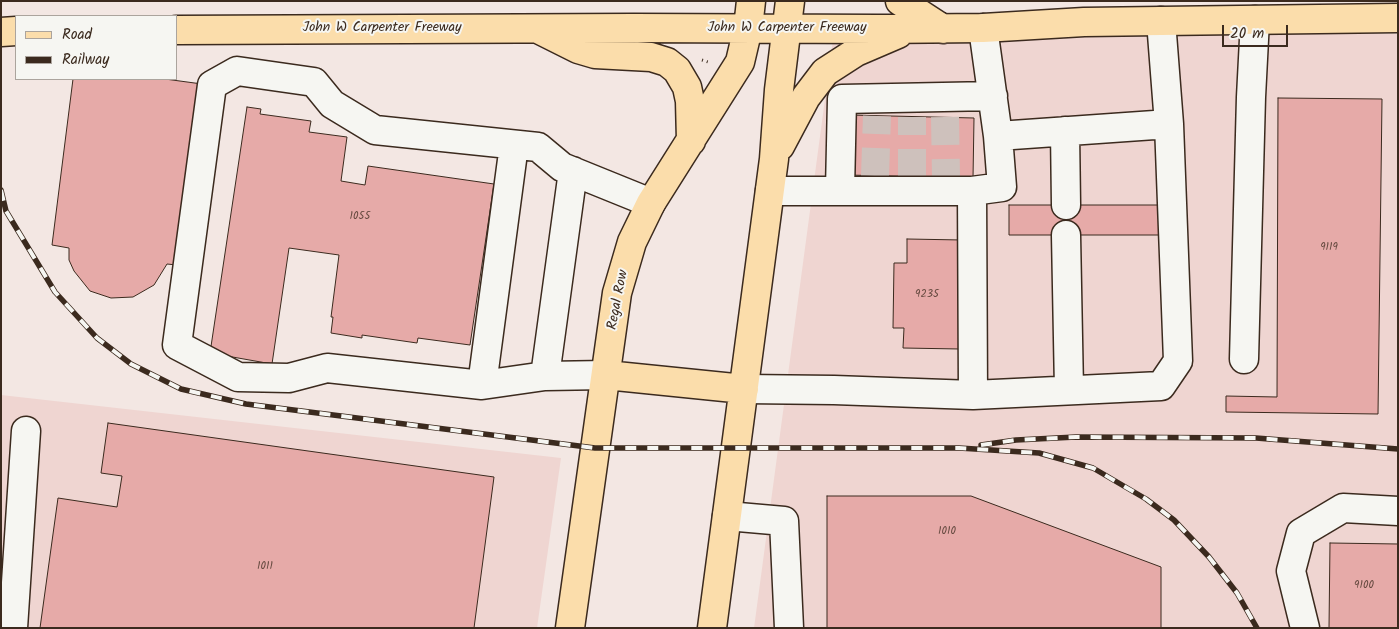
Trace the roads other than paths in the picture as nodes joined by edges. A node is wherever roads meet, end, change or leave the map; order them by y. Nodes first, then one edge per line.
1 (751, 1) edge
2 (790, 1) edge
3 (900, 1) edge
4 (1398, 18) edge
5 (1161, 20) junction
6 (1255, 20) junction
7 (536, 28) junction
8 (748, 28) junction
9 (983, 28) junction
10 (786, 29) junction
11 (911, 29) junction
12 (943, 29) junction
13 (178, 30) edge
14 (1, 32) edge
15 (15, 32) edge
16 (993, 96) junction
17 (1169, 124) junction
18 (1065, 131) junction
19 (998, 136) junction
20 (691, 141) junction
21 (514, 145) junction
22 (774, 159) junction
23 (573, 171) junction
24 (955, 186) junction
25 (840, 190) junction
26 (770, 191) junction
27 (651, 203) junction
28 (1066, 205) dead end
29 (1066, 235) dead end
30 (1244, 359) dead end
31 (606, 375) junction
32 (545, 376) junction
33 (482, 385) junction
34 (744, 389) junction
35 (1069, 390) junction
36 (973, 395) junction
37 (26, 431) dead end
38 (1398, 511) edge
39 (727, 516) junction
40 (13, 628) edge
41 (570, 628) edge
42 (712, 628) edge
43 (789, 628) edge
44 (1305, 628) edge

1 - 8 main road, Regal Row
2 - 10 main road
3 - 12 main road
4 - 6 main road, John W Carpenter Freeway
5 - 6 main road, John W Carpenter Freeway
5 - 9 main road, John W Carpenter Freeway
5 - 17 lane
6 - 30 lane
7 - 8 main road, John W Carpenter Freeway
7 - 13 main road, John W Carpenter Freeway
7 - 20 main road
8 - 10 main road, John W Carpenter Freeway
8 - 20 main road, Regal Row
9 - 12 main road, John W Carpenter Freeway
9 - 16 lane
10 - 11 main road, John W Carpenter Freeway
10 - 22 main road
11 - 12 main road, John W Carpenter Freeway
11 - 22 main road
14 - 15 main road
16 - 19 lane
16 - 25 lane
17 - 18 lane
17 - 35 lane
18 - 19 lane
18 - 28 lane
19 - 24 lane
20 - 27 main road, Regal Row
21 - 23 lane
21 - 33 lane
21 - 33 lane
22 - 26 main road
23 - 27 lane
23 - 32 lane
24 - 25 lane
24 - 36 lane
25 - 26 lane
26 - 34 main road
27 - 31 main road, Regal Row
29 - 35 lane
31 - 32 lane
31 - 34 main road
31 - 41 main road, Regal Row
32 - 33 lane
34 - 36 lane
34 - 39 main road
35 - 36 lane
37 - 40 lane
38 - 44 lane
39 - 42 main road
39 - 43 lane

